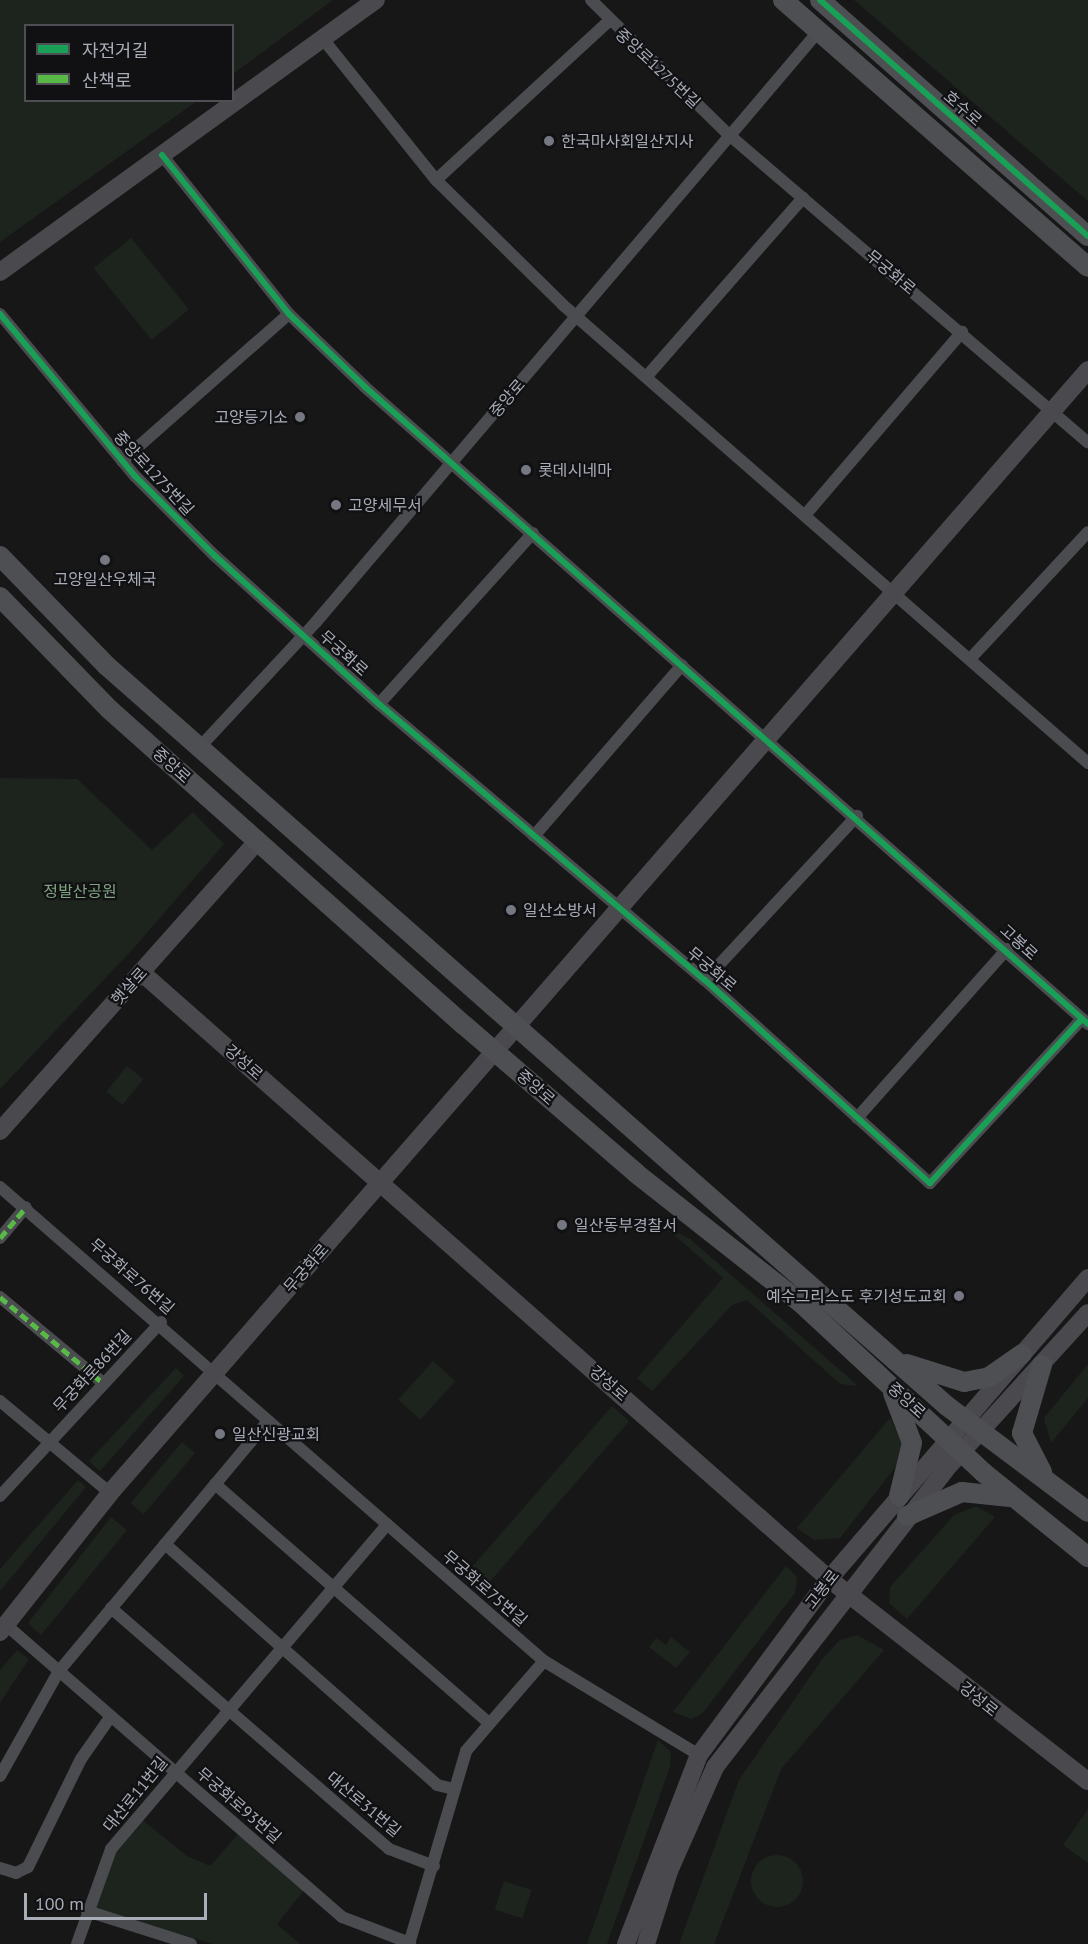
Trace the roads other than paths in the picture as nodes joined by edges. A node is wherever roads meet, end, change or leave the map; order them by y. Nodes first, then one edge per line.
1 (376, 0) edge
2 (591, 0) edge
3 (783, 0) edge
4 (820, 0) edge
5 (608, 21) junction
6 (818, 32) junction
7 (323, 39) junction
8 (728, 134) junction
9 (162, 155) junction
10 (436, 180) junction
11 (803, 198) junction
12 (1088, 236) edge
13 (1088, 267) edge
14 (0, 272) edge
15 (0, 314) edge
16 (289, 314) junction
17 (577, 317) junction
18 (962, 332) junction
19 (1088, 370) edge
20 (647, 376) junction
21 (1053, 411) junction
22 (1088, 443) edge
23 (122, 462) junction
24 (450, 463) junction
25 (806, 514) junction
26 (1088, 532) edge
27 (533, 533) junction
28 (0, 556) edge
29 (896, 593) junction
30 (0, 597) edge
31 (304, 635) junction
32 (970, 659) junction
33 (682, 664) junction
34 (380, 704) junction
35 (766, 741) junction
36 (198, 747) junction
37 (1088, 763) edge
38 (857, 816) junction
39 (534, 836) junction
40 (257, 842) junction
41 (620, 911) junction
42 (1007, 949) junction
43 (141, 972) junction
44 (705, 980) junction
45 (1085, 1021) edge
46 (516, 1027) junction
47 (496, 1052) junction
48 (857, 1118) junction
49 (0, 1131) edge
50 (381, 1182) junction
51 (0, 1188) edge
52 (26, 1208) junction
53 (0, 1238) edge
54 (1088, 1278) edge
55 (0, 1297) edge
56 (1088, 1313) edge
57 (161, 1322) junction
58 (1022, 1354) junction
59 (893, 1358) junction
60 (1042, 1365) junction
61 (214, 1373) junction
62 (102, 1382) junction
63 (890, 1385) junction
64 (0, 1401) edge
65 (268, 1421) junction
66 (972, 1425) junction
67 (48, 1443) junction
68 (954, 1445) junction
69 (1048, 1482) junction
70 (215, 1484) junction
71 (110, 1493) junction
72 (0, 1496) edge
73 (899, 1496) junction
74 (1014, 1498) junction
75 (1088, 1512) edge
76 (908, 1516) junction
77 (387, 1525) junction
78 (165, 1544) junction
79 (1088, 1557) edge
80 (829, 1579) junction
81 (332, 1586) junction
82 (848, 1595) junction
83 (111, 1608) junction
84 (3, 1628) edge
85 (279, 1648) junction
86 (544, 1661) junction
87 (59, 1671) junction
88 (226, 1708) junction
89 (111, 1716) junction
90 (488, 1722) junction
91 (699, 1755) junction
92 (175, 1771) junction
93 (0, 1776) edge
94 (1088, 1781) edge
95 (454, 1789) junction
96 (434, 1866) junction
97 (0, 1868) edge
98 (87, 1911) junction
99 (409, 1943) edge
100 (77, 1944) edge
101 (190, 1944) edge
102 (626, 1944) edge
103 (646, 1944) edge

1 - 7 main road
2 - 5 street, 중앙로1275번길
3 - 6 main road
4 - 12 main road, 호수로
5 - 8 street, 중앙로1275번길
5 - 10 street
6 - 8 street
6 - 13 main road
7 - 9 main road
7 - 10 street
8 - 11 street, 무궁화로
8 - 17 street
9 - 14 main road
9 - 16 street
10 - 17 street
11 - 18 street, 무궁화로
11 - 20 street
15 - 23 street, 중앙로1275번길
16 - 23 street
16 - 24 street
17 - 20 street
17 - 24 street, 중앙로
18 - 21 street, 무궁화로
18 - 25 street
19 - 21 main road, 무궁화로
20 - 25 street
21 - 22 street, 무궁화로
21 - 29 main road, 무궁화로
23 - 31 street, 중앙로1275번길
24 - 27 street
24 - 31 street, 중앙로
25 - 29 street
26 - 32 street
27 - 33 street
27 - 34 street
28 - 36 main road, 중앙로
29 - 32 street
29 - 35 main road, 무궁화로
30 - 40 main road, 중앙로
31 - 34 street, 무궁화로
31 - 36 street, 중앙로
32 - 37 street
33 - 35 street
33 - 39 street
34 - 39 street, 무궁화로
35 - 38 street
35 - 41 main road, 무궁화로
36 - 46 main road, 중앙로
38 - 42 street, 고봉로
38 - 44 street
39 - 41 street, 무궁화로
40 - 43 main road, 햇살로
40 - 47 main road, 중앙로
41 - 44 street, 무궁화로
41 - 46 main road, 무궁화로
42 - 45 street, 고봉로
42 - 48 street
43 - 49 main road, 햇살로
43 - 50 main road, 강성로
44 - 48 street, 무궁화로
45 - 48 street, 무궁화로
46 - 47 main road, 무궁화로
46 - 59 main road, 중앙로
47 - 50 main road, 무궁화로
47 - 63 main road, 중앙로
50 - 61 main road, 무궁화로
50 - 80 main road, 강성로
51 - 52 street, 무궁화로76번길
52 - 53 street
52 - 57 street, 무궁화로76번길
54 - 58 main road, 고봉로
55 - 62 street
56 - 60 main road, 고봉로
57 - 61 street, 무궁화로76번길
57 - 62 street, 무궁화로86번길
58 - 59 main road
58 - 66 main road, 고봉로
59 - 66 main road, 중앙로
60 - 66 main road, 고봉로
60 - 69 main road
61 - 65 street, 무궁화로75번길
61 - 71 main road, 무궁화로
62 - 67 street, 무궁화로86번길
63 - 68 main road, 중앙로
63 - 73 main road
64 - 67 street
65 - 70 street
65 - 77 street, 무궁화로75번길
66 - 68 main road, 고봉로
66 - 69 main road, 중앙로
67 - 71 street
67 - 72 street, 무궁화로86번길
68 - 73 main road, 고봉로
68 - 74 main road, 중앙로
68 - 76 main road, 고봉로
69 - 75 main road, 중앙로
70 - 78 street
70 - 81 street
71 - 84 main road, 무궁화로
73 - 80 main road, 고봉로
74 - 76 main road
74 - 79 main road, 중앙로
76 - 82 main road, 고봉로
77 - 81 street, 대산로11번길
77 - 86 street, 무궁화로75번길
78 - 83 street
78 - 85 street
80 - 82 main road, 강성로
80 - 91 main road, 고봉로
81 - 85 street, 대산로11번길
81 - 90 street
82 - 94 main road, 강성로
82 - 103 main road, 고봉로
83 - 87 street
83 - 88 street
84 - 87 street, 무궁화로93번길
85 - 88 street, 대산로11번길
85 - 95 street
86 - 90 street
86 - 91 street, 무궁화로75번길
87 - 89 street, 무궁화로93번길
87 - 93 street
88 - 92 street, 대산로11번길
88 - 96 street, 대산로31번길
89 - 92 street, 무궁화로93번길
89 - 97 street
90 - 95 street
91 - 102 main road, 고봉로
92 - 98 street, 대산로11번길
92 - 99 street, 무궁화로93번길
95 - 96 street
96 - 99 street
98 - 100 street, 대산로11번길
98 - 101 street

